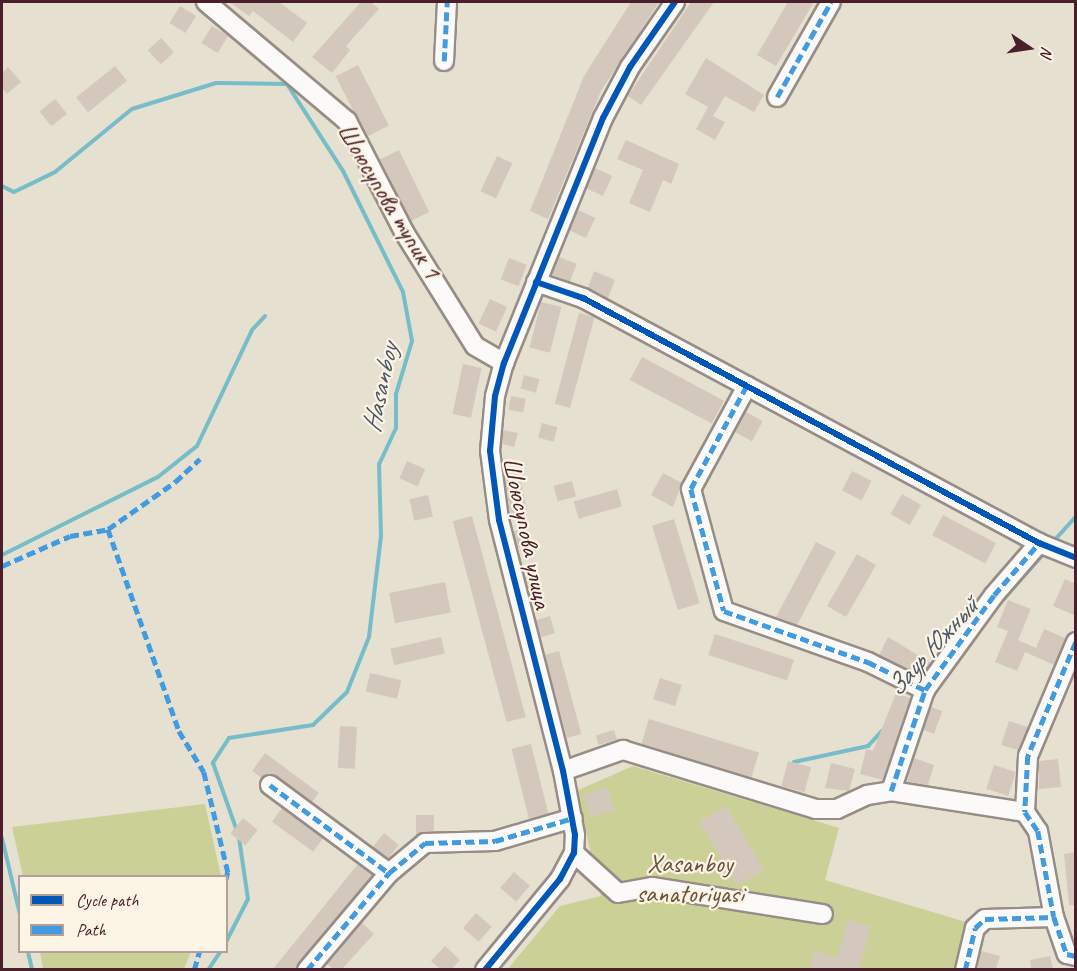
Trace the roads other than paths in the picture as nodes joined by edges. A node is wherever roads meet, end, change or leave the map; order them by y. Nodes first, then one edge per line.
1 (206, 2) edge
2 (447, 2) edge
3 (675, 2) edge
4 (831, 2) edge
5 (444, 61) dead end
6 (777, 97) dead end
7 (536, 282) junction
8 (504, 363) junction
9 (747, 386) junction
10 (1039, 543) junction
11 (1076, 558) edge
12 (1076, 642) edge
13 (925, 690) junction
14 (563, 771) junction
15 (270, 785) dead end
16 (891, 791) junction
17 (1025, 812) junction
18 (573, 818) junction
19 (574, 853) junction
20 (390, 873) junction
21 (823, 914) dead end
22 (1054, 917) junction
23 (1076, 956) edge
24 (307, 969) edge
25 (485, 969) edge
26 (965, 969) edge

1 - 8 street, Шоюсупова тупик 1
2 - 5 street
3 - 7 street, Шоюсупова улица
4 - 6 street
7 - 8 street, Шоюсупова улица
7 - 9 street
8 - 14 street, Шоюсупова улица
9 - 10 street
9 - 13 street
10 - 11 street
10 - 13 street
12 - 17 street
13 - 16 street
14 - 16 street
14 - 18 street, Шоюсупова улица
15 - 20 street
16 - 17 street
17 - 22 street
18 - 19 street, Шоюсупова улица
18 - 20 street
19 - 21 street
19 - 25 street
20 - 24 street
22 - 23 street
22 - 26 street

